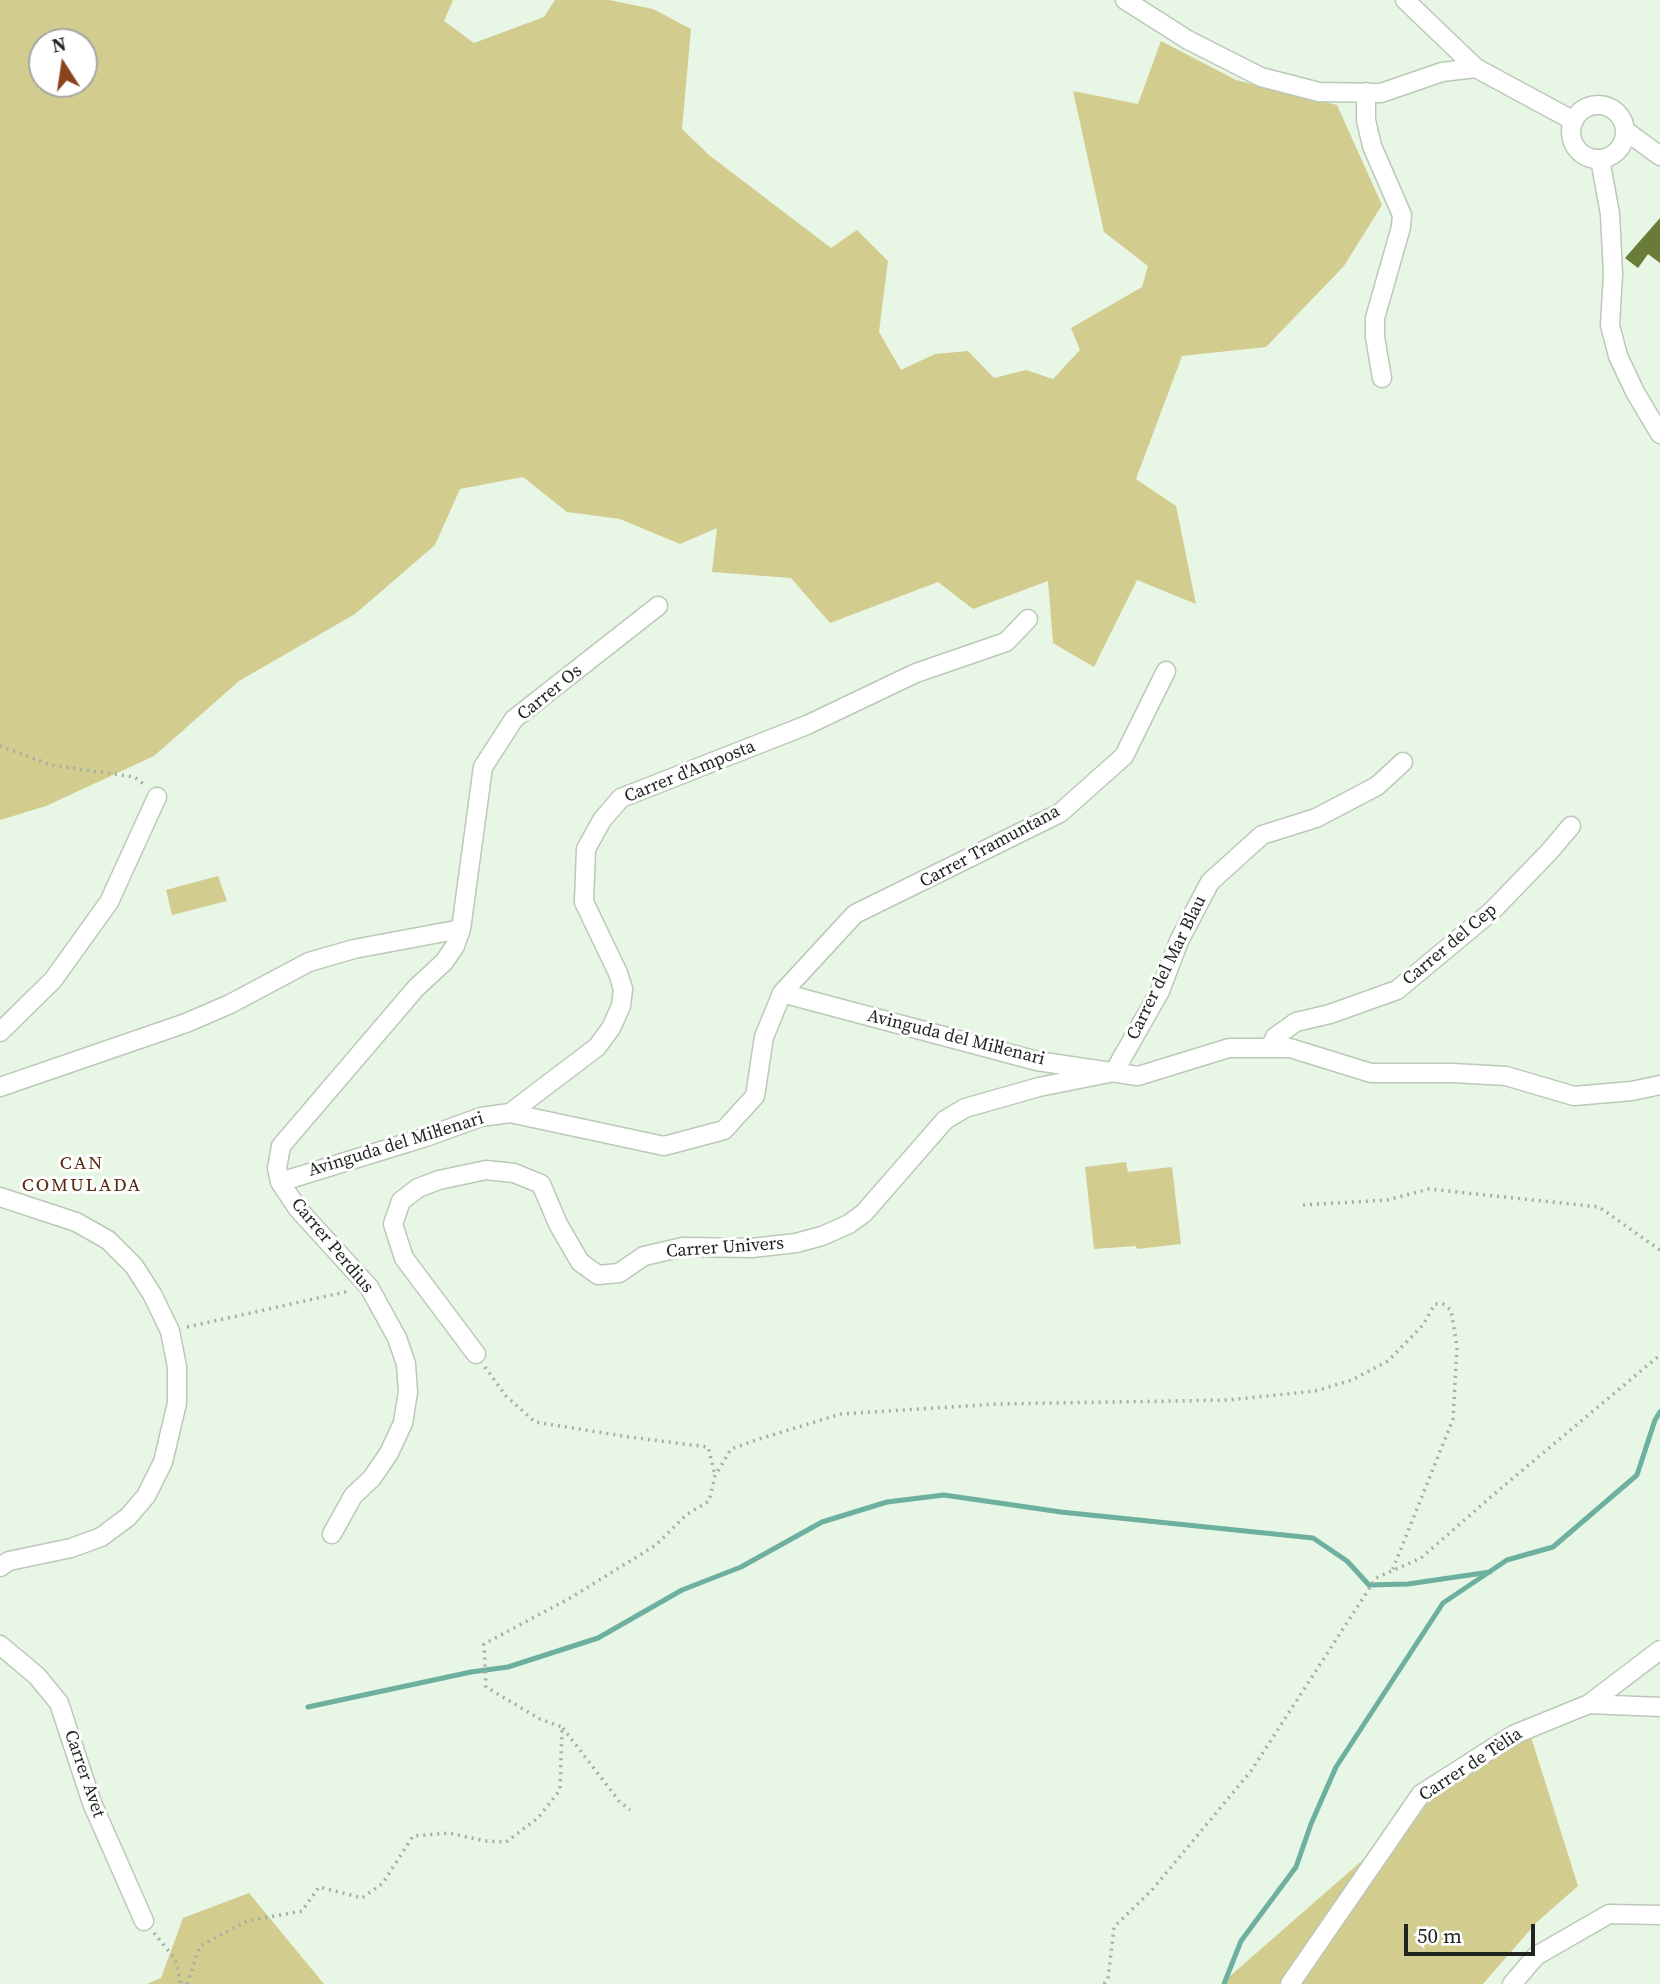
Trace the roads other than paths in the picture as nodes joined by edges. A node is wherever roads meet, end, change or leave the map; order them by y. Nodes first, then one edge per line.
1 (1125, 0) edge
2 (1405, 0) edge
3 (1476, 68) junction
4 (1366, 92) junction
5 (1574, 121) junction
6 (1626, 131) junction
7 (1660, 156) edge
8 (1600, 159) junction
9 (1382, 378) dead end
10 (1660, 434) edge
11 (659, 606) dead end
12 (1028, 619) dead end
13 (1166, 671) dead end
14 (1403, 762) dead end
15 (157, 797) road end
16 (1572, 826) dead end
17 (461, 929) junction
18 (782, 993) junction
19 (0, 1032) edge
20 (1270, 1048) junction
21 (1114, 1072) junction
22 (1660, 1085) edge
23 (0, 1087) edge
24 (510, 1113) junction
25 (280, 1182) junction
26 (0, 1197) edge
27 (476, 1354) road end
28 (332, 1534) dead end
29 (0, 1567) edge
30 (0, 1645) edge
31 (1660, 1650) edge
32 (1589, 1704) junction
33 (1660, 1707) edge
34 (1660, 1915) edge
35 (144, 1921) road end
36 (1290, 1984) edge
37 (1512, 1984) edge

1 - 4 street
2 - 3 street
3 - 4 street
3 - 5 street
4 - 9 street
5 - 6 street
5 - 8 street
6 - 7 street
6 - 8 street
8 - 10 street
11 - 17 street, Carrer Os
12 - 24 street, Carrer d'Amposta
13 - 18 street, Carrer Tramuntana
14 - 21 street, Carrer del Mar Blau
15 - 19 street
16 - 20 street, Carrer del Cep
17 - 23 street
17 - 25 street
18 - 21 street, Avinguda del Mil·lenari
18 - 24 street, Avinguda del Mil·lenari
20 - 21 street, Avinguda del Mil·lenari
20 - 22 street, Avinguda del Mil·lenari
21 - 27 street, Carrer Univers
24 - 25 street, Avinguda del Mil·lenari
25 - 28 street, Carrer Perdius
26 - 29 street
30 - 35 street, Carrer Avet
31 - 32 street
32 - 33 street, Carrer de Tèlia
32 - 36 street, Carrer de Tèlia
34 - 37 street

